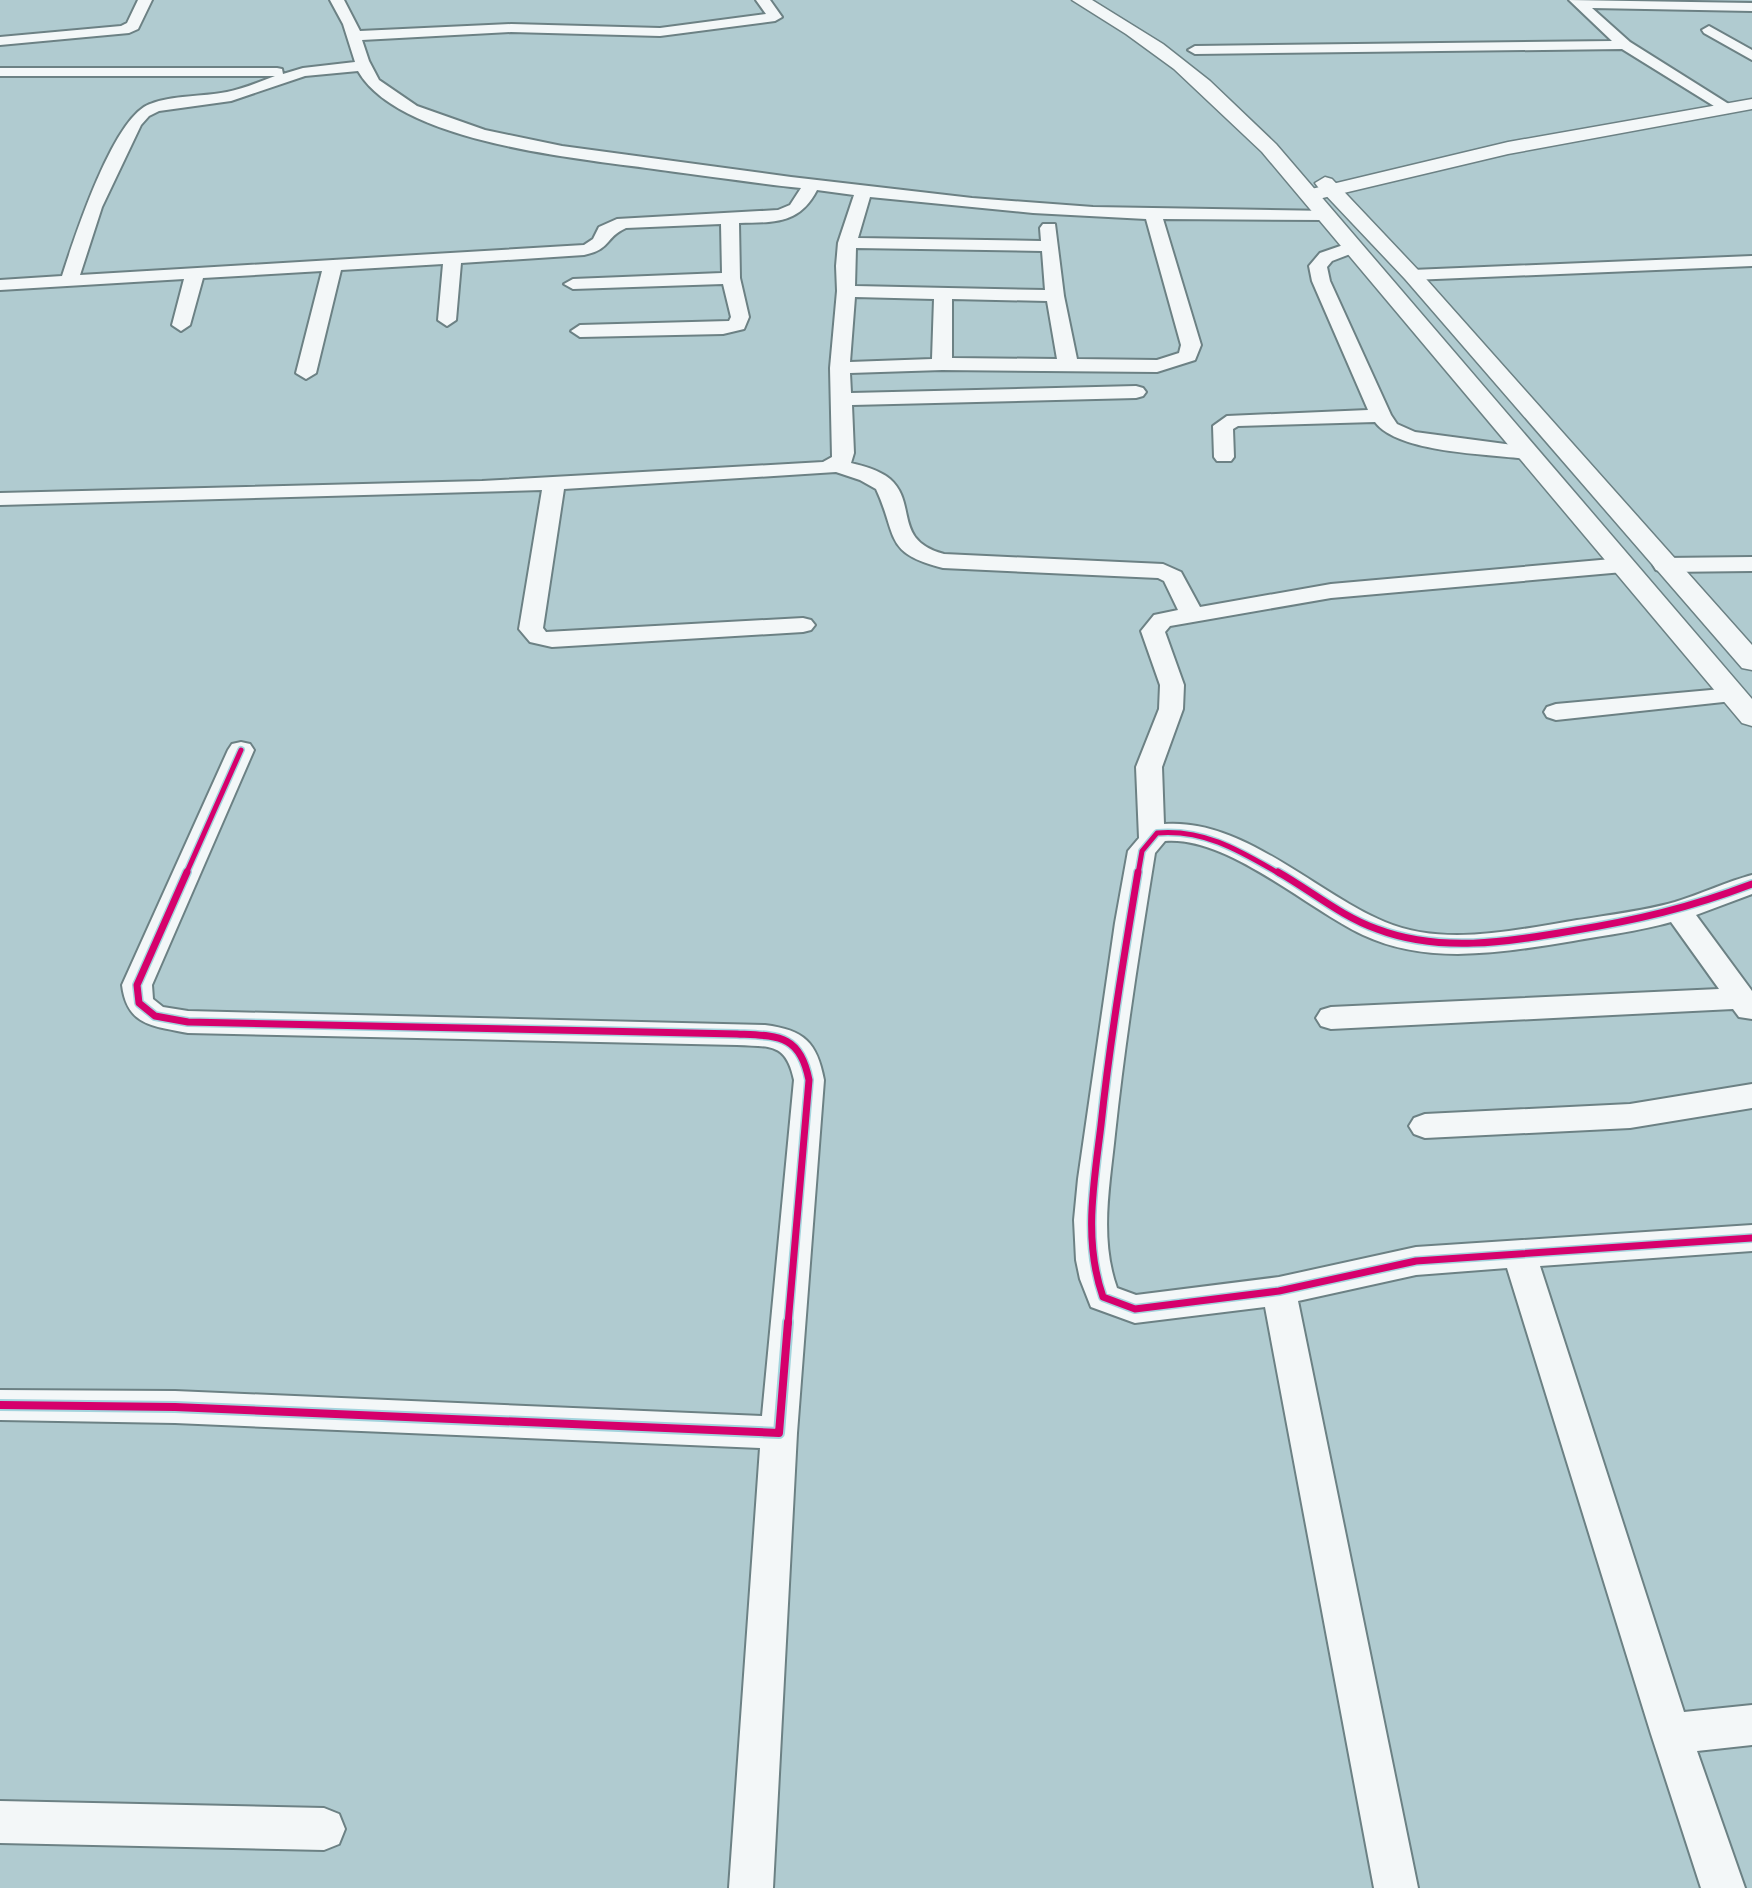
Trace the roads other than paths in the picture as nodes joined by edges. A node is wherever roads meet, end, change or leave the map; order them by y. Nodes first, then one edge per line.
1 (145, 0) edge
2 (337, 0) edge
3 (763, 0) edge
4 (1080, 0) edge
5 (1112, 0) edge
6 (1577, 1) edge
7 (1752, 7) edge
8 (1709, 30) dead end
9 (355, 36) junction
10 (0, 41) edge
11 (1625, 45) junction
12 (1196, 50) junction
13 (1752, 56) edge
14 (363, 66) junction
15 (0, 72) edge
16 (303, 72) junction
17 (1752, 104) edge
18 (1727, 108) junction
19 (811, 185) junction
20 (863, 192) junction
21 (1320, 193) junction
22 (1048, 208) junction
23 (1153, 214) junction
24 (1325, 214) junction
25 (730, 218) junction
26 (848, 243) junction
27 (1050, 246) junction
28 (1352, 247) junction
29 (452, 259) junction
30 (1752, 261) edge
31 (333, 265) junction
32 (195, 274) junction
33 (1412, 274) junction
34 (731, 278) junction
35 (69, 281) junction
36 (573, 284) dead end
37 (0, 285) edge
38 (846, 291) junction
39 (943, 294) junction
40 (1055, 296) junction
41 (447, 320) dead end
42 (181, 325) dead end
43 (580, 331) dead end
44 (942, 364) junction
45 (1068, 365) junction
46 (840, 368) junction
47 (306, 373) dead end
48 (1136, 392) dead end
49 (840, 399) junction
50 (1381, 416) junction
51 (1527, 453) junction
52 (1224, 457) dead end
53 (836, 465) junction
54 (554, 482) junction
55 (0, 499) edge
56 (1752, 564) edge
57 (1623, 565) junction
58 (1664, 565) junction
59 (1192, 614) junction
60 (803, 625) dead end
61 (1752, 662) edge
62 (1733, 696) junction
63 (1556, 712) dead end
64 (1752, 717) edge
65 (241, 750) dead end
66 (1151, 836) junction
67 (1752, 884) edge
68 (1678, 911) junction
69 (1747, 1005) edge
70 (1331, 1018) dead end
71 (1752, 1096) edge
72 (1425, 1126) dead end
73 (1752, 1238) edge
74 (1520, 1256) junction
75 (1279, 1291) junction
76 (0, 1406) edge
77 (779, 1433) junction
78 (1752, 1725) edge
79 (1671, 1734) junction
80 (0, 1822) edge
81 (324, 1829) dead end
82 (751, 1888) edge
83 (1396, 1888) edge
84 (1723, 1888) edge

1 - 10 street
2 - 9 street
3 - 9 street
4 - 21 main road
5 - 12 main road
6 - 7 street
6 - 11 street
8 - 13 street
9 - 14 street
11 - 12 street
11 - 18 street
12 - 21 main road
14 - 16 street
14 - 19 street
15 - 16 street
16 - 35 street
17 - 18 main road
18 - 21 main road
19 - 20 street
19 - 25 street
20 - 22 street
20 - 26 street
21 - 24 main road
21 - 33 main road
22 - 23 street
22 - 27 street
23 - 24 street
23 - 45 street
24 - 28 main road
25 - 29 street
25 - 34 street
26 - 27 street
26 - 38 street
27 - 40 street
28 - 50 street
28 - 51 main road
29 - 31 street
29 - 41 street
30 - 33 street
31 - 32 street
31 - 47 street
32 - 35 street
32 - 42 street
33 - 58 main road
34 - 36 street
34 - 43 street
35 - 37 street
38 - 39 street
38 - 46 street
39 - 40 street
39 - 44 street
40 - 45 street
44 - 45 street
44 - 46 street
46 - 49 street
48 - 49 street
49 - 53 street
50 - 51 street
50 - 52 street
51 - 57 main road
53 - 54 street
53 - 59 street
54 - 55 street
54 - 60 street
56 - 58 street
57 - 59 street
57 - 62 main road
58 - 61 main road
59 - 66 street
62 - 63 street
62 - 64 main road
65 - 77 street
66 - 68 street
66 - 75 street
67 - 68 street
68 - 69 street
69 - 70 street
71 - 72 street
73 - 74 street
74 - 75 street
74 - 79 street
75 - 83 street
76 - 77 street
77 - 82 street
78 - 79 street
79 - 84 street
80 - 81 street

